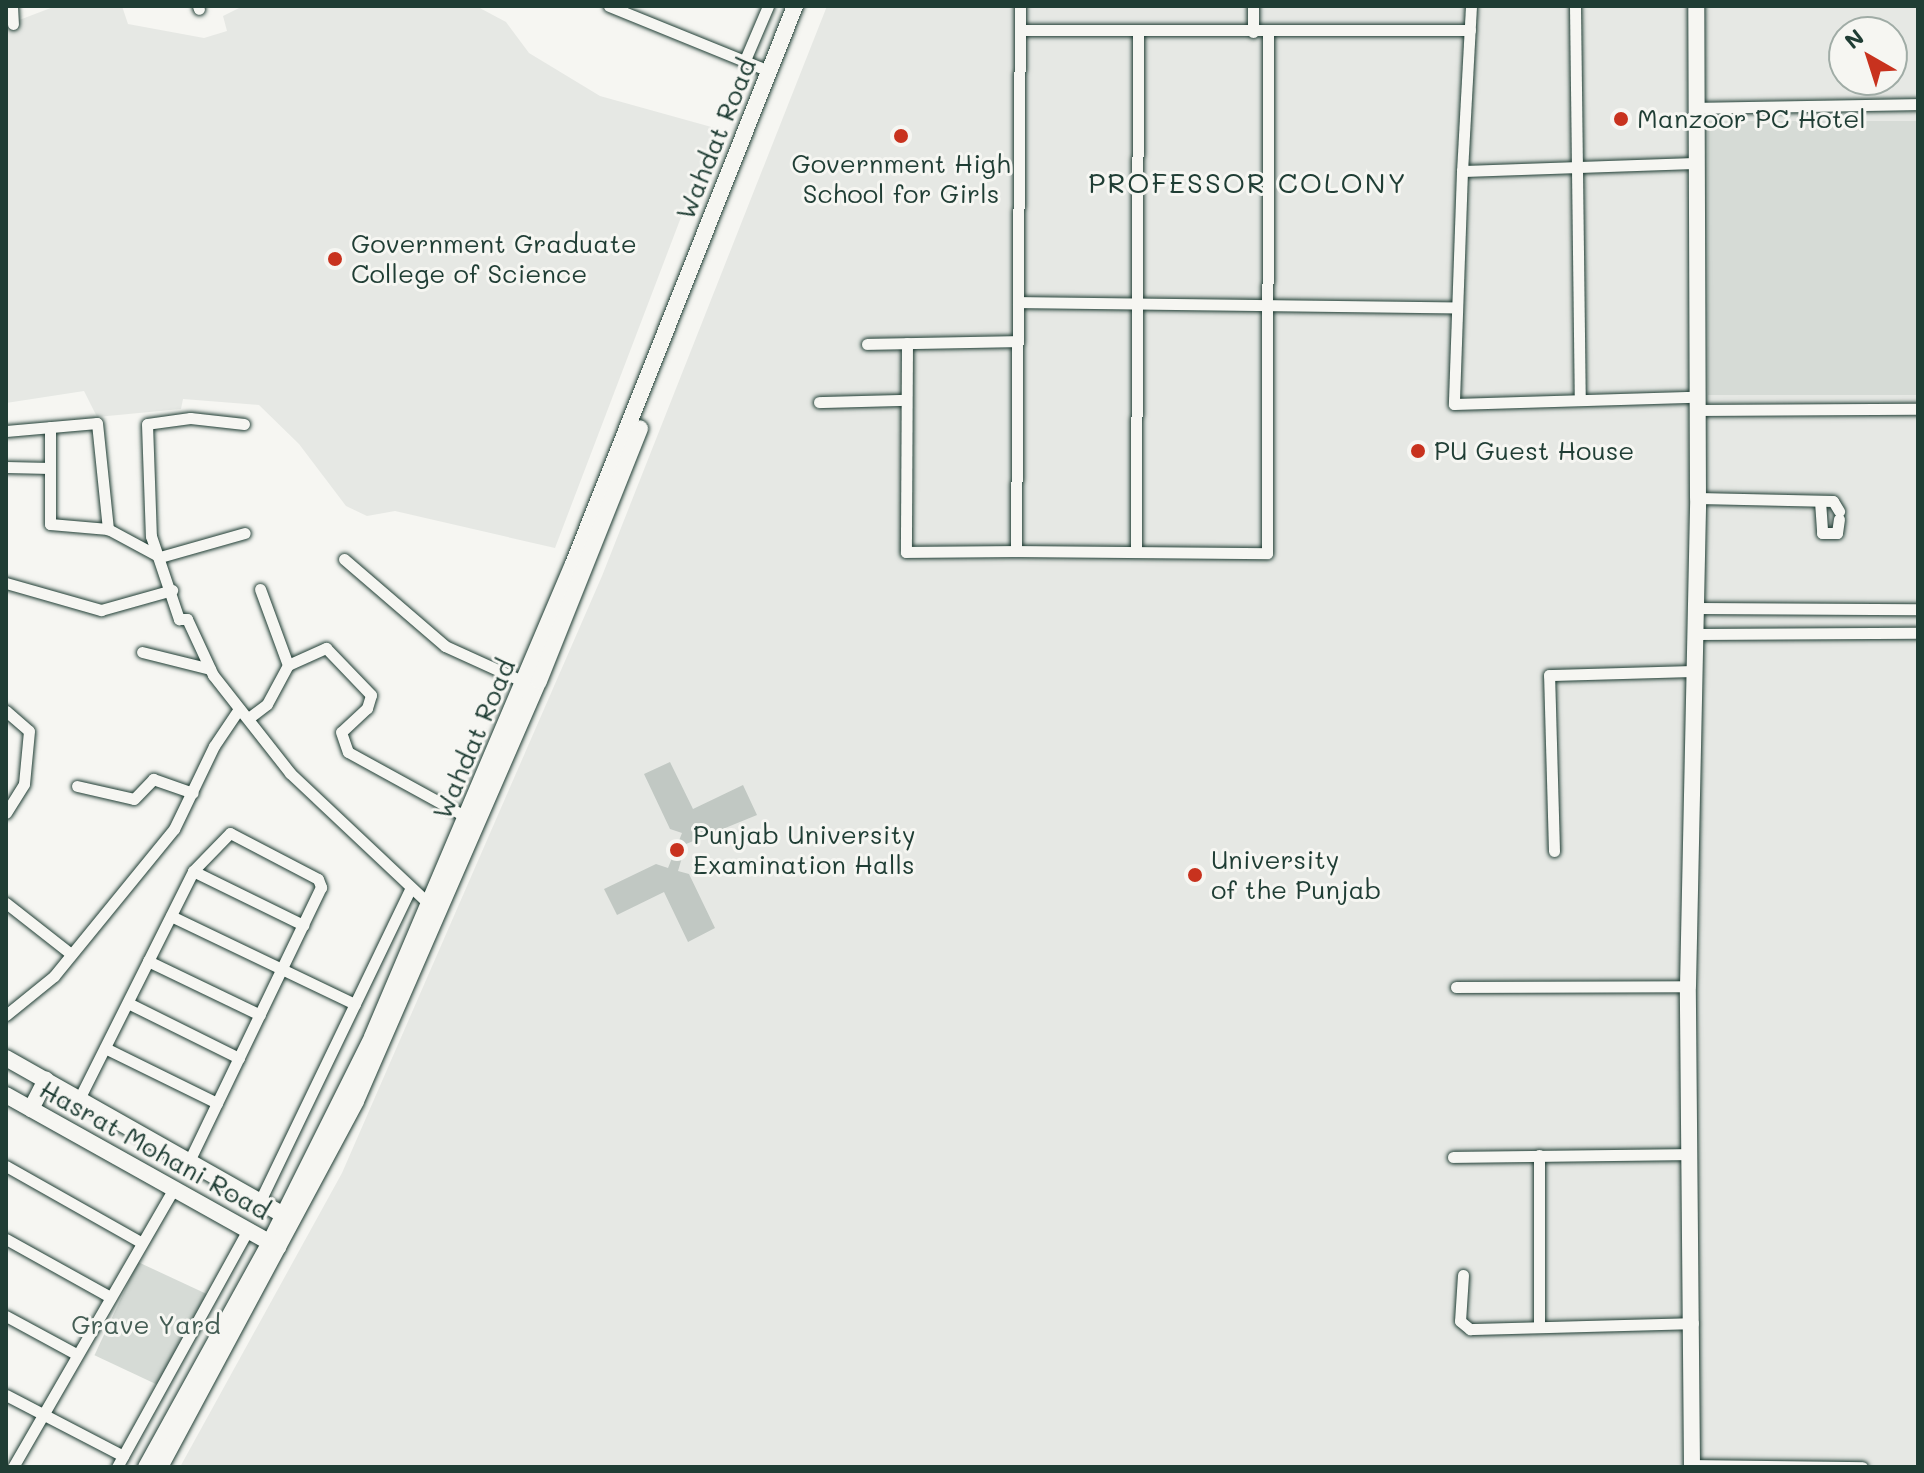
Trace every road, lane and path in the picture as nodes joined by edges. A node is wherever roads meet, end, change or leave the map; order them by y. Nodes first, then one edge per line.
1 (12, 6) edge
2 (609, 6) edge
3 (768, 6) edge
4 (795, 6) edge
5 (805, 6) edge
6 (1020, 6) edge
7 (1253, 6) edge
8 (1471, 6) edge
9 (1575, 6) edge
10 (1696, 6) edge
11 (637, 11) edge
12 (13, 24) dead end
13 (1020, 30) junction
14 (1470, 30) junction
15 (1138, 31) junction
16 (1253, 32) junction
17 (1268, 32) junction
18 (745, 60) junction
19 (769, 71) junction
20 (1918, 104) edge
21 (1695, 108) junction
22 (1696, 163) junction
23 (1576, 165) junction
24 (1462, 171) junction
25 (1018, 302) junction
26 (1141, 305) junction
27 (1454, 307) junction
28 (1271, 308) junction
29 (1018, 341) junction
30 (907, 343) junction
31 (867, 344) dead end
32 (903, 400) junction
33 (1580, 400) junction
34 (819, 402) dead end
35 (1695, 403) junction
36 (1918, 409) edge
37 (244, 424) dead end
38 (50, 427) junction
39 (6, 431) edge
40 (6, 467) edge
41 (50, 468) junction
42 (1698, 498) junction
43 (1820, 501) junction
44 (108, 529) junction
45 (245, 533) dead end
46 (1016, 551) junction
47 (1136, 552) junction
48 (160, 557) junction
49 (344, 559) dead end
50 (6, 583) edge
51 (260, 589) dead end
52 (172, 590) junction
53 (1696, 608) junction
54 (1918, 609) edge
55 (1918, 633) edge
56 (1697, 634) junction
57 (142, 652) dead end
58 (288, 665) junction
59 (210, 669) junction
60 (1696, 671) junction
61 (524, 682) junction
62 (239, 709) junction
63 (6, 711) edge
64 (250, 717) junction
65 (77, 786) dead end
66 (193, 793) junction
67 (6, 813) edge
68 (466, 817) junction
69 (1554, 851) dead end
70 (193, 871) junction
71 (409, 891) junction
72 (6, 903) edge
73 (435, 908) junction
74 (171, 916) junction
75 (303, 925) junction
76 (71, 954) junction
77 (148, 961) junction
78 (282, 968) junction
79 (1688, 986) junction
80 (1456, 987) dead end
81 (128, 1003) junction
82 (355, 1004) junction
83 (6, 1015) edge
84 (260, 1015) junction
85 (105, 1048) junction
86 (6, 1058) edge
87 (239, 1058) junction
88 (46, 1080) junction
89 (6, 1095) edge
90 (79, 1099) junction
91 (217, 1103) junction
92 (31, 1109) junction
93 (1691, 1154) junction
94 (1539, 1155) junction
95 (1453, 1157) dead end
96 (189, 1161) junction
97 (6, 1166) edge
98 (174, 1188) junction
99 (260, 1201) junction
100 (288, 1218) junction
101 (248, 1230) junction
102 (6, 1239) edge
103 (142, 1243) junction
104 (275, 1245) junction
105 (1463, 1275) dead end
106 (110, 1297) junction
107 (6, 1316) edge
108 (1539, 1323) junction
109 (1693, 1323) junction
110 (76, 1354) junction
111 (6, 1395) edge
112 (42, 1415) junction
113 (120, 1461) edge
114 (1692, 1466) edge
115 (13, 1467) edge
116 (146, 1467) edge
117 (160, 1467) edge
118 (1862, 1467) edge

1 - 12 street
2 - 11 street
3 - 18 street
4 - 19 main road, Wahdat Road
5 - 73 main road, Wahdat Road
6 - 13 street
7 - 16 street
8 - 14 street
9 - 23 street
10 - 21 main road
11 - 18 street
13 - 15 street
13 - 25 street
14 - 17 street
14 - 24 street
15 - 16 street
15 - 26 street
16 - 17 street
17 - 28 street
18 - 19 street
19 - 61 main road, Wahdat Road
20 - 21 street
21 - 22 main road
22 - 23 street
22 - 35 main road
23 - 24 street
23 - 33 street
24 - 27 street
25 - 26 street
25 - 29 street
26 - 28 street
26 - 47 street
27 - 28 street
27 - 33 street
28 - 47 street
29 - 30 street
29 - 46 street
30 - 31 street
30 - 32 street
32 - 34 street
32 - 46 street
33 - 35 street
35 - 36 street
35 - 42 main road
37 - 48 street
38 - 39 street
38 - 41 street
38 - 44 street
40 - 41 street
41 - 44 street
42 - 43 street
42 - 53 main road
43 - 43 street
44 - 48 street
45 - 48 street
46 - 47 street
48 - 52 street
49 - 61 street
50 - 52 street
51 - 58 street
52 - 59 street
53 - 54 street
53 - 56 main road
55 - 56 street
56 - 60 main road
57 - 59 street
58 - 64 street
58 - 68 street
59 - 62 street
60 - 69 street
60 - 79 main road
61 - 68 main road, Wahdat Road
62 - 64 street
62 - 66 street
63 - 67 street
64 - 71 street
65 - 66 street
66 - 76 street
68 - 73 main road, Wahdat Road
70 - 74 street
70 - 75 street
70 - 75 street
71 - 73 street
71 - 82 street
72 - 76 street
73 - 100 main road, Wahdat Road
74 - 77 street
74 - 78 street
75 - 78 street
76 - 83 street
77 - 81 street
77 - 84 street
78 - 82 street
78 - 84 street
79 - 80 street
79 - 93 main road
81 - 85 street
81 - 87 street
82 - 99 street
84 - 87 street
85 - 90 street
85 - 91 street
86 - 88 main road
87 - 91 street
88 - 90 main road
88 - 92 main road
89 - 92 main road, Hasrat Mohani Road
90 - 96 main road
91 - 96 street
92 - 98 main road, Hasrat Mohani Road
93 - 94 street
93 - 109 main road
94 - 95 street
94 - 108 street
96 - 99 main road
97 - 103 street
98 - 101 main road, Hasrat Mohani Road
98 - 103 street
99 - 100 main road
100 - 104 main road, Wahdat Road
101 - 104 main road, Hasrat Mohani Road
101 - 113 street
102 - 106 street
103 - 106 street
104 - 116 main road, Wahdat Road
104 - 117 main road, Wahdat Road
105 - 108 street
106 - 110 street
107 - 110 street
108 - 109 street
109 - 114 main road
110 - 112 street
111 - 112 street
112 - 113 street
112 - 115 street
114 - 118 street

